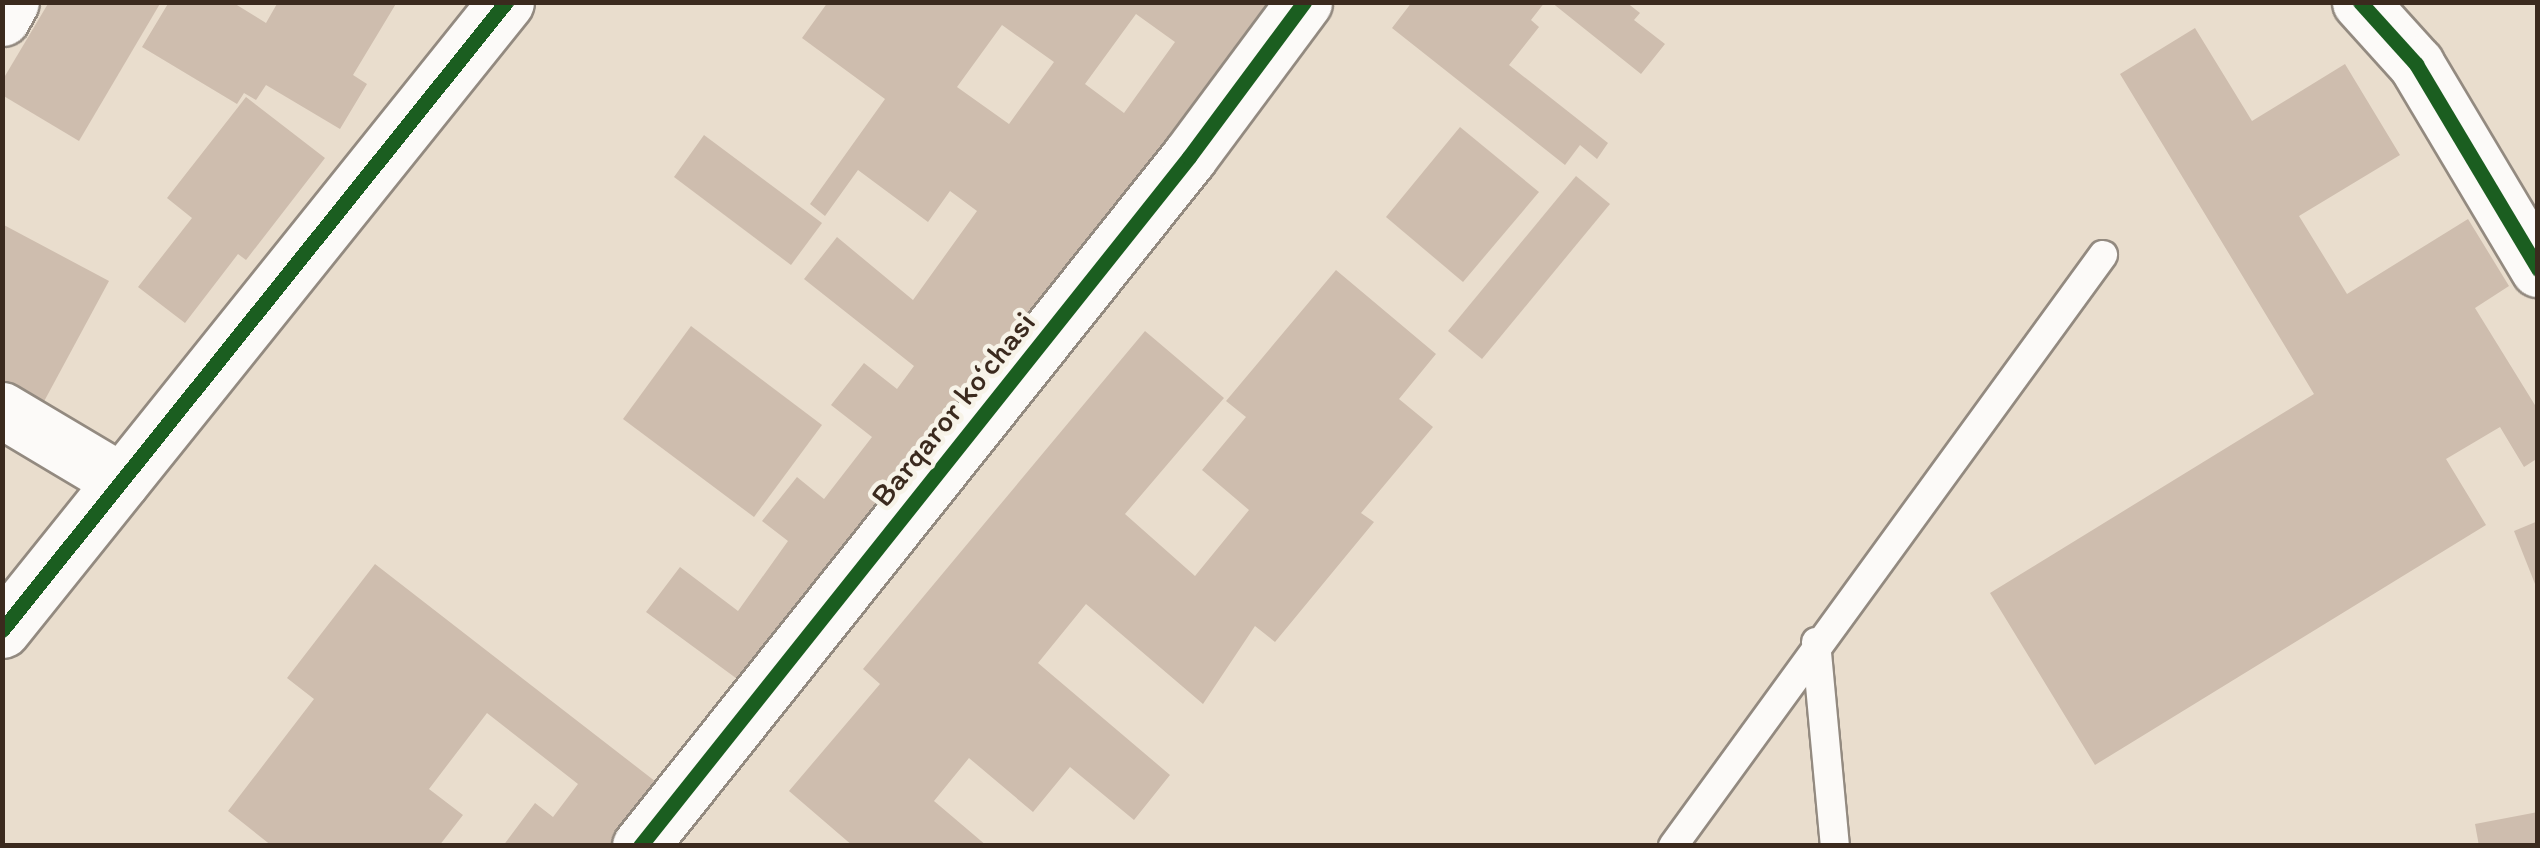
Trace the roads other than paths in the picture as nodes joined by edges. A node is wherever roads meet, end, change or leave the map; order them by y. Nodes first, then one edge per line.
1 (11, 2) edge
2 (506, 2) edge
3 (1304, 2) edge
4 (2360, 2) edge
5 (2, 18) edge
6 (2103, 255) dead end
7 (2538, 269) edge
8 (2, 410) edge
9 (121, 481) junction
10 (2, 630) edge
11 (1816, 642) junction
12 (640, 846) edge
13 (1674, 846) edge
14 (1836, 846) edge

1 - 5 street
2 - 9 street
3 - 12 street, Barqaror koʻchasi
4 - 7 street
6 - 11 lane
8 - 9 street
9 - 10 street
11 - 13 lane
11 - 14 lane

